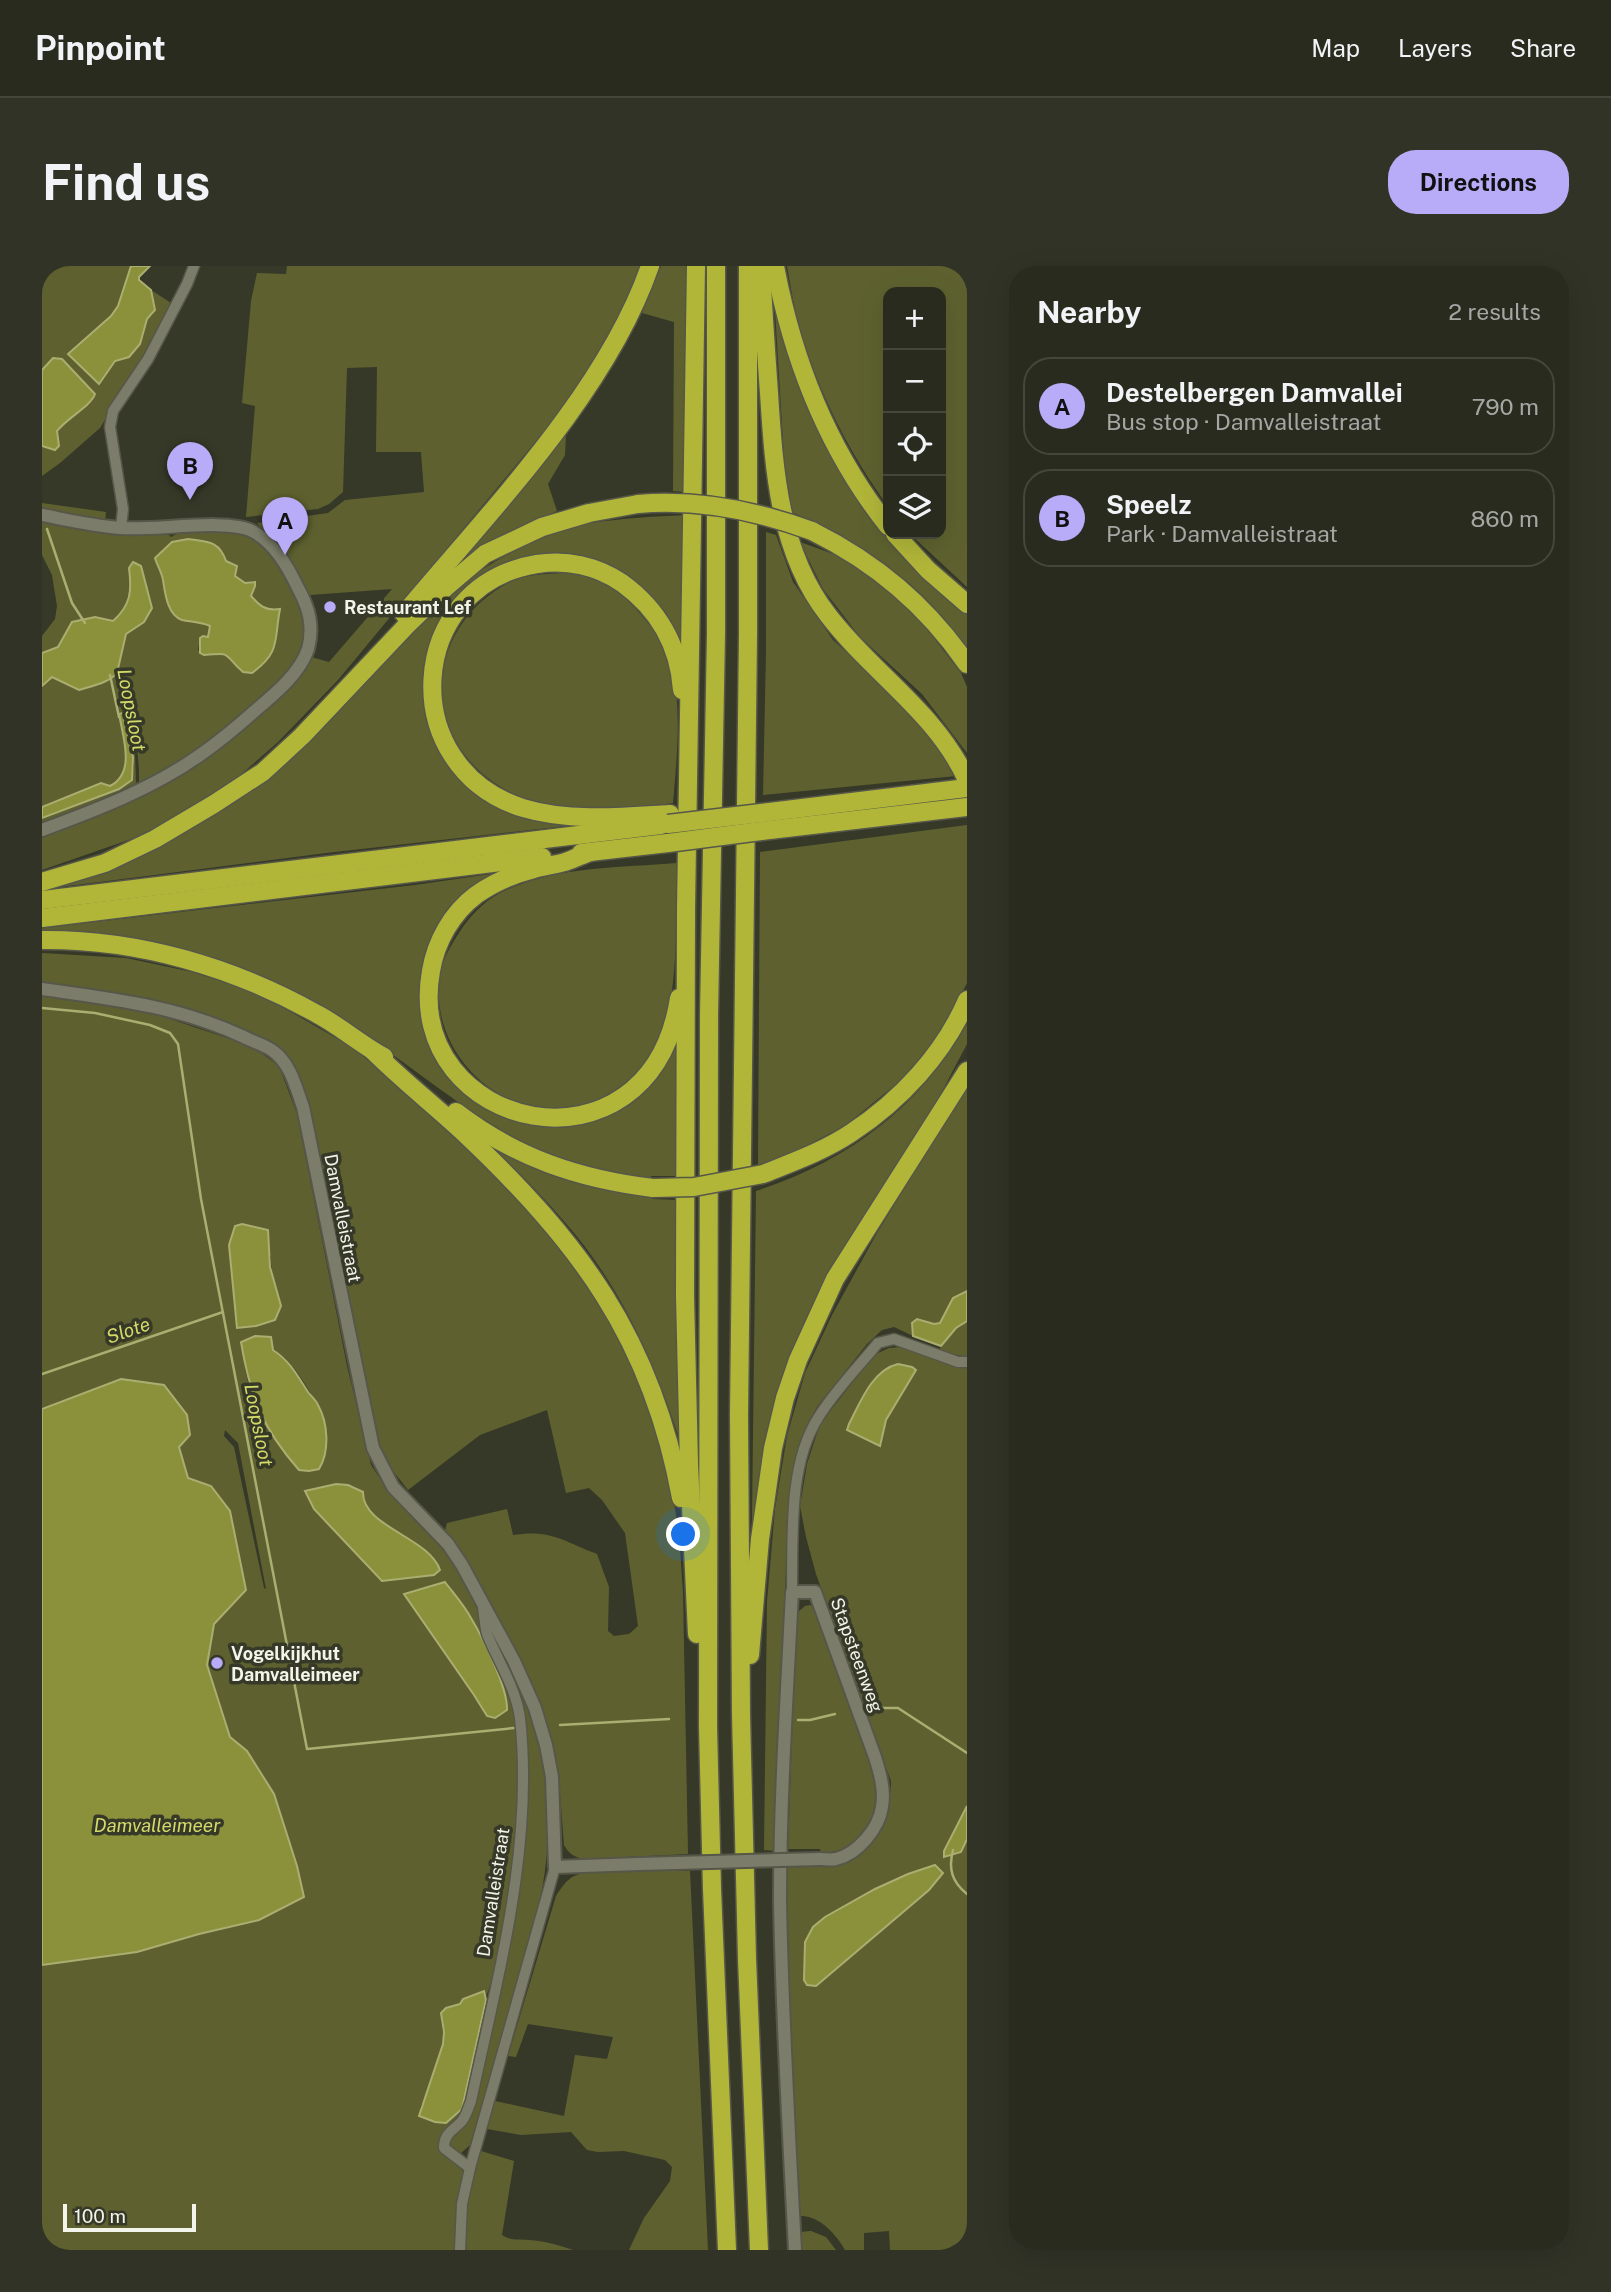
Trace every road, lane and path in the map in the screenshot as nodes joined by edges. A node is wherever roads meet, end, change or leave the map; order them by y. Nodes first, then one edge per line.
1 (194, 266) edge
2 (650, 266) edge
3 (696, 266) edge
4 (716, 266) edge
5 (748, 266) edge
6 (761, 266) edge
7 (775, 266) edge
8 (42, 515) edge
9 (883, 519) edge
10 (121, 528) junction
11 (900, 539) edge
12 (967, 604) edge
13 (967, 664) edge
14 (345, 688) junction
15 (690, 753) junction
16 (967, 780) edge
17 (967, 788) edge
18 (967, 807) edge
19 (761, 822) junction
20 (669, 827) junction
21 (42, 830) edge
22 (590, 852) junction
23 (42, 882) edge
24 (42, 900) edge
25 (686, 909) junction
26 (42, 918) edge
27 (42, 940) edge
28 (42, 989) edge
29 (967, 1000) edge
30 (373, 1051) junction
31 (967, 1062) edge
32 (967, 1071) edge
33 (947, 1100) junction
34 (967, 1362) edge
35 (792, 1592) junction
36 (482, 1602) junction
37 (697, 1628) junction
38 (741, 1714) junction
39 (708, 1727) junction
40 (555, 1867) junction
41 (470, 2168) junction
42 (460, 2250) edge
43 (727, 2250) edge
44 (760, 2250) edge
45 (795, 2250) edge

1 - 10 street
2 - 14 highway
3 - 15 highway
4 - 39 highway
5 - 38 highway
6 - 16 highway
7 - 9 highway
8 - 10 street
10 - 21 street
11 - 12 highway
13 - 14 highway, bridge
14 - 23 highway
15 - 20 highway
15 - 25 highway
17 - 19 highway
18 - 19 highway
19 - 20 highway, bridge
19 - 20 highway, bridge
20 - 22 highway
20 - 24 highway
22 - 25 highway
22 - 26 highway
25 - 37 highway
27 - 30 highway
28 - 36 street, Damvalleistraat
29 - 30 highway, bridge
30 - 37 highway
31 - 33 highway
32 - 33 highway
33 - 38 highway
34 - 35 street
35 - 40 street, Stapsteenweg, bridge
35 - 45 street
36 - 40 street, Damvalleistraat
36 - 41 street, Damvalleistraat
37 - 39 highway
38 - 44 highway
39 - 43 highway
40 - 41 street, Damvalleistraat
41 - 42 street, Damvalleistraat

